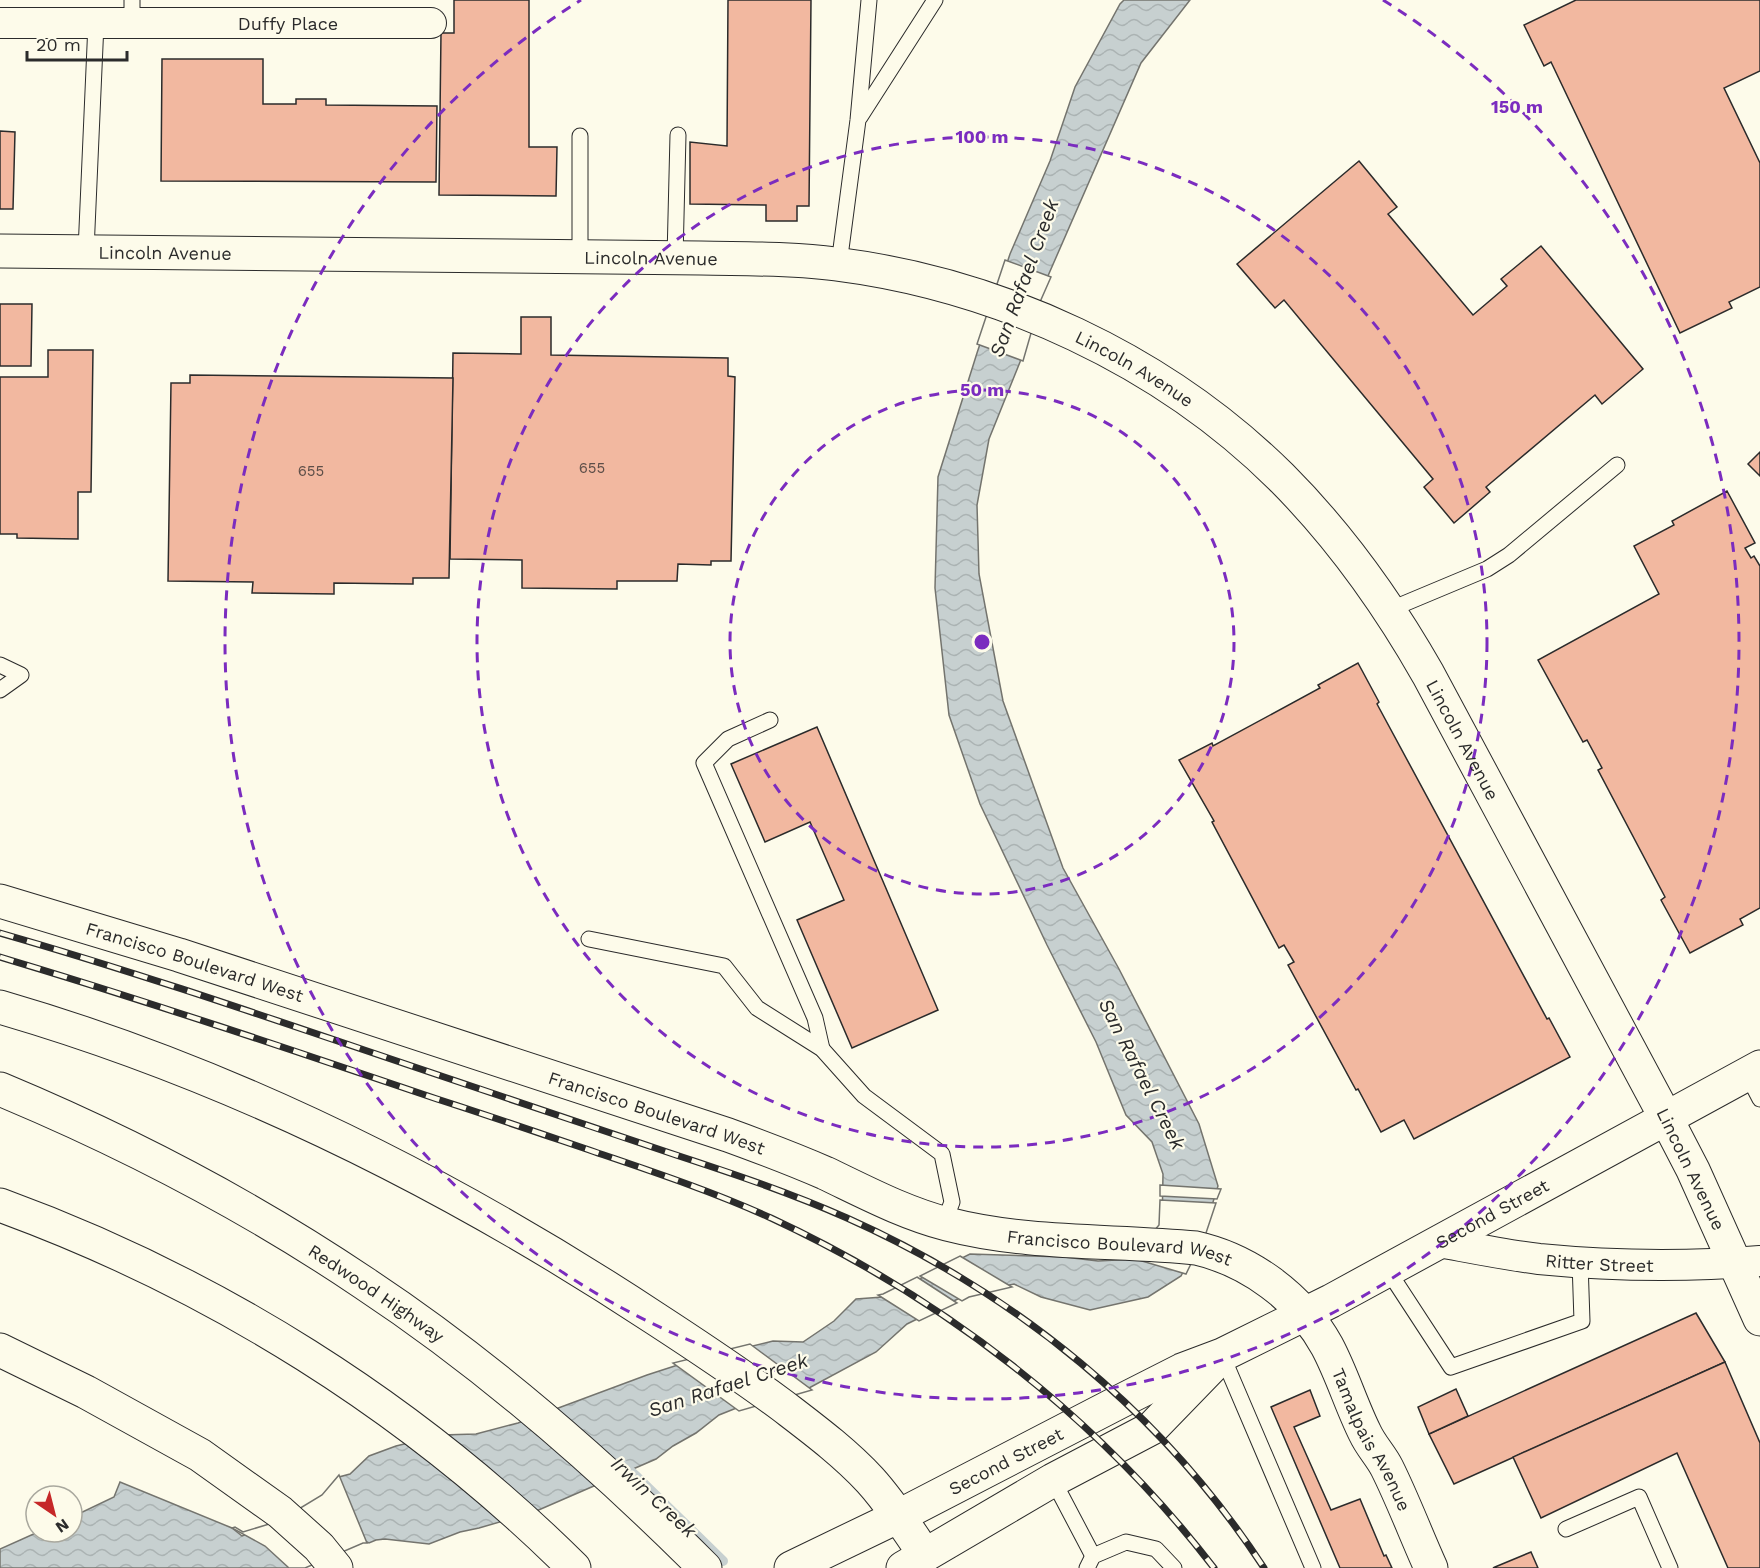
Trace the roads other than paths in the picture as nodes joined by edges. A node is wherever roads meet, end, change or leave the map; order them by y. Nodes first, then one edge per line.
1 (869, 0) edge
2 (935, 0) edge
3 (132, 11) edge
4 (0, 23) edge
5 (96, 23) junction
6 (431, 23) dead end
7 (858, 120) junction
8 (678, 135) dead end
9 (580, 136) dead end
10 (0, 251) edge
11 (86, 252) junction
12 (580, 257) junction
13 (675, 258) junction
14 (839, 264) junction
15 (1617, 465) dead end
16 (1389, 610) junction
17 (0, 665) edge
18 (0, 690) edge
19 (770, 720) dead end
20 (0, 901) edge
21 (589, 939) dead end
22 (0, 1007) edge
23 (822, 1049) junction
24 (1756, 1080) edge
25 (0, 1089) edge
26 (1666, 1118) junction
27 (0, 1204) edge
28 (944, 1223) junction
29 (1439, 1242) junction
30 (1580, 1262) junction
31 (1748, 1262) edge
32 (1387, 1269) junction
33 (1305, 1314) junction
34 (1760, 1319) edge
35 (0, 1350) edge
36 (1222, 1355) junction
37 (1053, 1480) junction
38 (899, 1516) junction
39 (1566, 1530) dead end
40 (1090, 1562) edge
41 (920, 1564) edge
42 (336, 1568) edge
43 (574, 1568) edge
44 (705, 1568) edge
45 (791, 1568) edge
46 (1174, 1568) edge
47 (1313, 1568) edge
48 (1431, 1568) edge
49 (1670, 1568) edge

1 - 7 lane
2 - 7 lane
3 - 5 street, Duffy Place
3 - 6 street, Duffy Place
4 - 5 street, Duffy Place
5 - 11 lane
7 - 14 lane
8 - 13 lane
9 - 12 lane
10 - 11 main road, Lincoln Avenue
11 - 12 main road, Lincoln Avenue
12 - 13 main road, Lincoln Avenue
13 - 14 main road, Lincoln Avenue
14 - 16 main road, Lincoln Avenue
15 - 16 lane
16 - 26 main road, Lincoln Avenue
17 - 18 lane
19 - 23 lane
20 - 28 main road, Francisco Boulevard West
21 - 23 lane
22 - 38 main road
23 - 28 lane
24 - 26 main road, Second Street
25 - 44 main road, Redwood Highway
26 - 29 main road, Second Street
26 - 31 main road, Lincoln Avenue
27 - 43 main road
28 - 33 main road, Francisco Boulevard West
29 - 30 street, Ritter Street
29 - 32 main road, Second Street
30 - 31 street, Ritter Street
30 - 32 lane
31 - 34 main road, Lincoln Avenue
32 - 33 main road, Second Street
33 - 36 main road, Second Street
33 - 48 main road, Tamalpais Avenue
35 - 42 main road
36 - 37 main road, Second Street
36 - 38 main road, Second Street
36 - 47 lane
37 - 40 lane
37 - 41 main road, Second Street
38 - 41 main road
38 - 45 main road, Second Street
39 - 49 lane
40 - 46 lane

